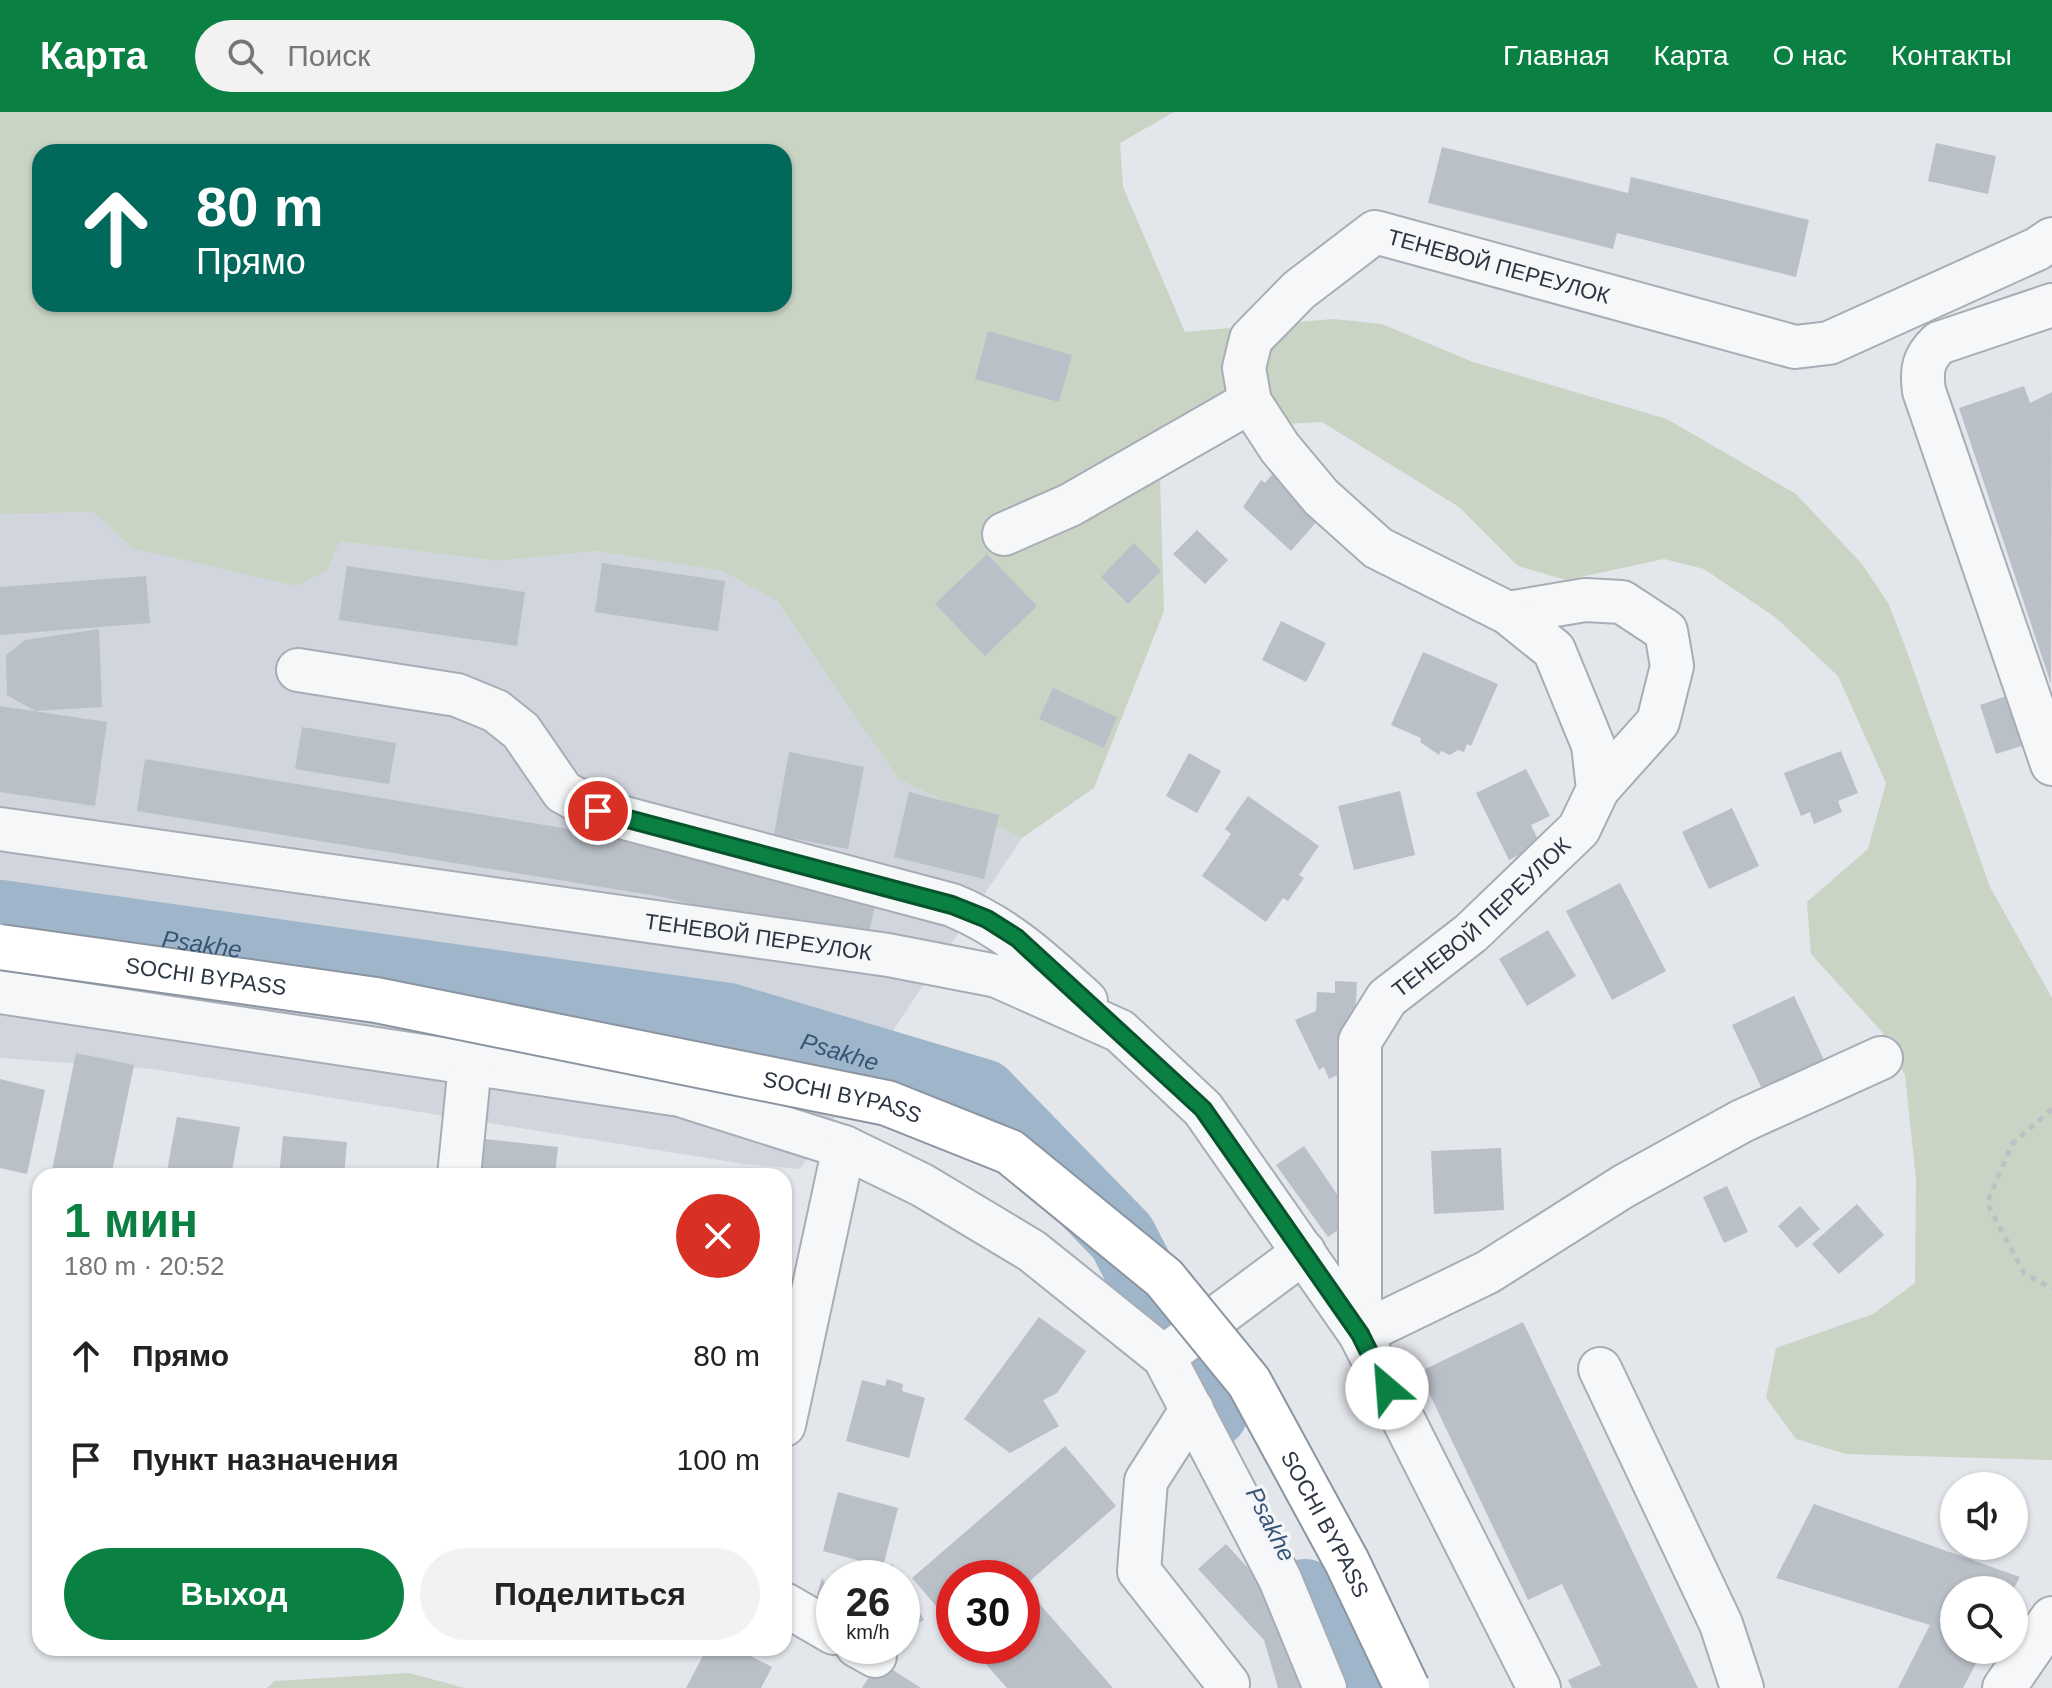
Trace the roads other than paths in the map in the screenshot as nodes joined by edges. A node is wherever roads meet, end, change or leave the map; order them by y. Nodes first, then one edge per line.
1 (2052, 239) edge
2 (2052, 305) edge
3 (1250, 402) junction
4 (1004, 534) dead end
5 (1508, 613) junction
6 (298, 670) dead end
7 (2052, 764) edge
8 (1598, 789) junction
9 (0, 829) edge
10 (0, 947) edge
11 (0, 992) edge
12 (1120, 1031) junction
13 (1881, 1058) dead end
14 (470, 1064) junction
15 (844, 1147) junction
16 (460, 1168) edge
17 (1304, 1252) junction
18 (1360, 1334) junction
19 (1164, 1357) junction
20 (1600, 1369) dead end
21 (792, 1388) edge
22 (1192, 1409) junction
23 (792, 1609) edge
24 (2052, 1618) edge
25 (816, 1623) edge
26 (1228, 1684) dead end
27 (1325, 1688) edge
28 (1407, 1688) edge
29 (1539, 1688) edge
30 (1742, 1688) edge
31 (2004, 1688) edge

1 - 3 street, ТЕНЕВОЙ ПЕРЕУЛОК
2 - 7 street
3 - 4 street
3 - 5 street, ТЕНЕВОЙ ПЕРЕУЛОК
5 - 8 street, ТЕНЕВОЙ ПЕРЕУЛОК
5 - 8 street
6 - 12 street
8 - 18 street, ТЕНЕВОЙ ПЕРЕУЛОК
9 - 12 street, ТЕНЕВОЙ ПЕРЕУЛОК
10 - 28 highway, SOCHI BYPASS, bridge
11 - 14 street
12 - 17 street, ТЕНЕВОЙ ПЕРЕУЛОК
13 - 18 street
14 - 15 street
14 - 16 street
15 - 19 street
15 - 21 street
17 - 18 street, ТЕНЕВОЙ ПЕРЕУЛОК
17 - 19 street
18 - 29 street, ТЕНЕВОЙ ПЕРЕУЛОК
19 - 22 street
20 - 30 street
22 - 26 street
22 - 27 street
23 - 25 street
24 - 31 street

